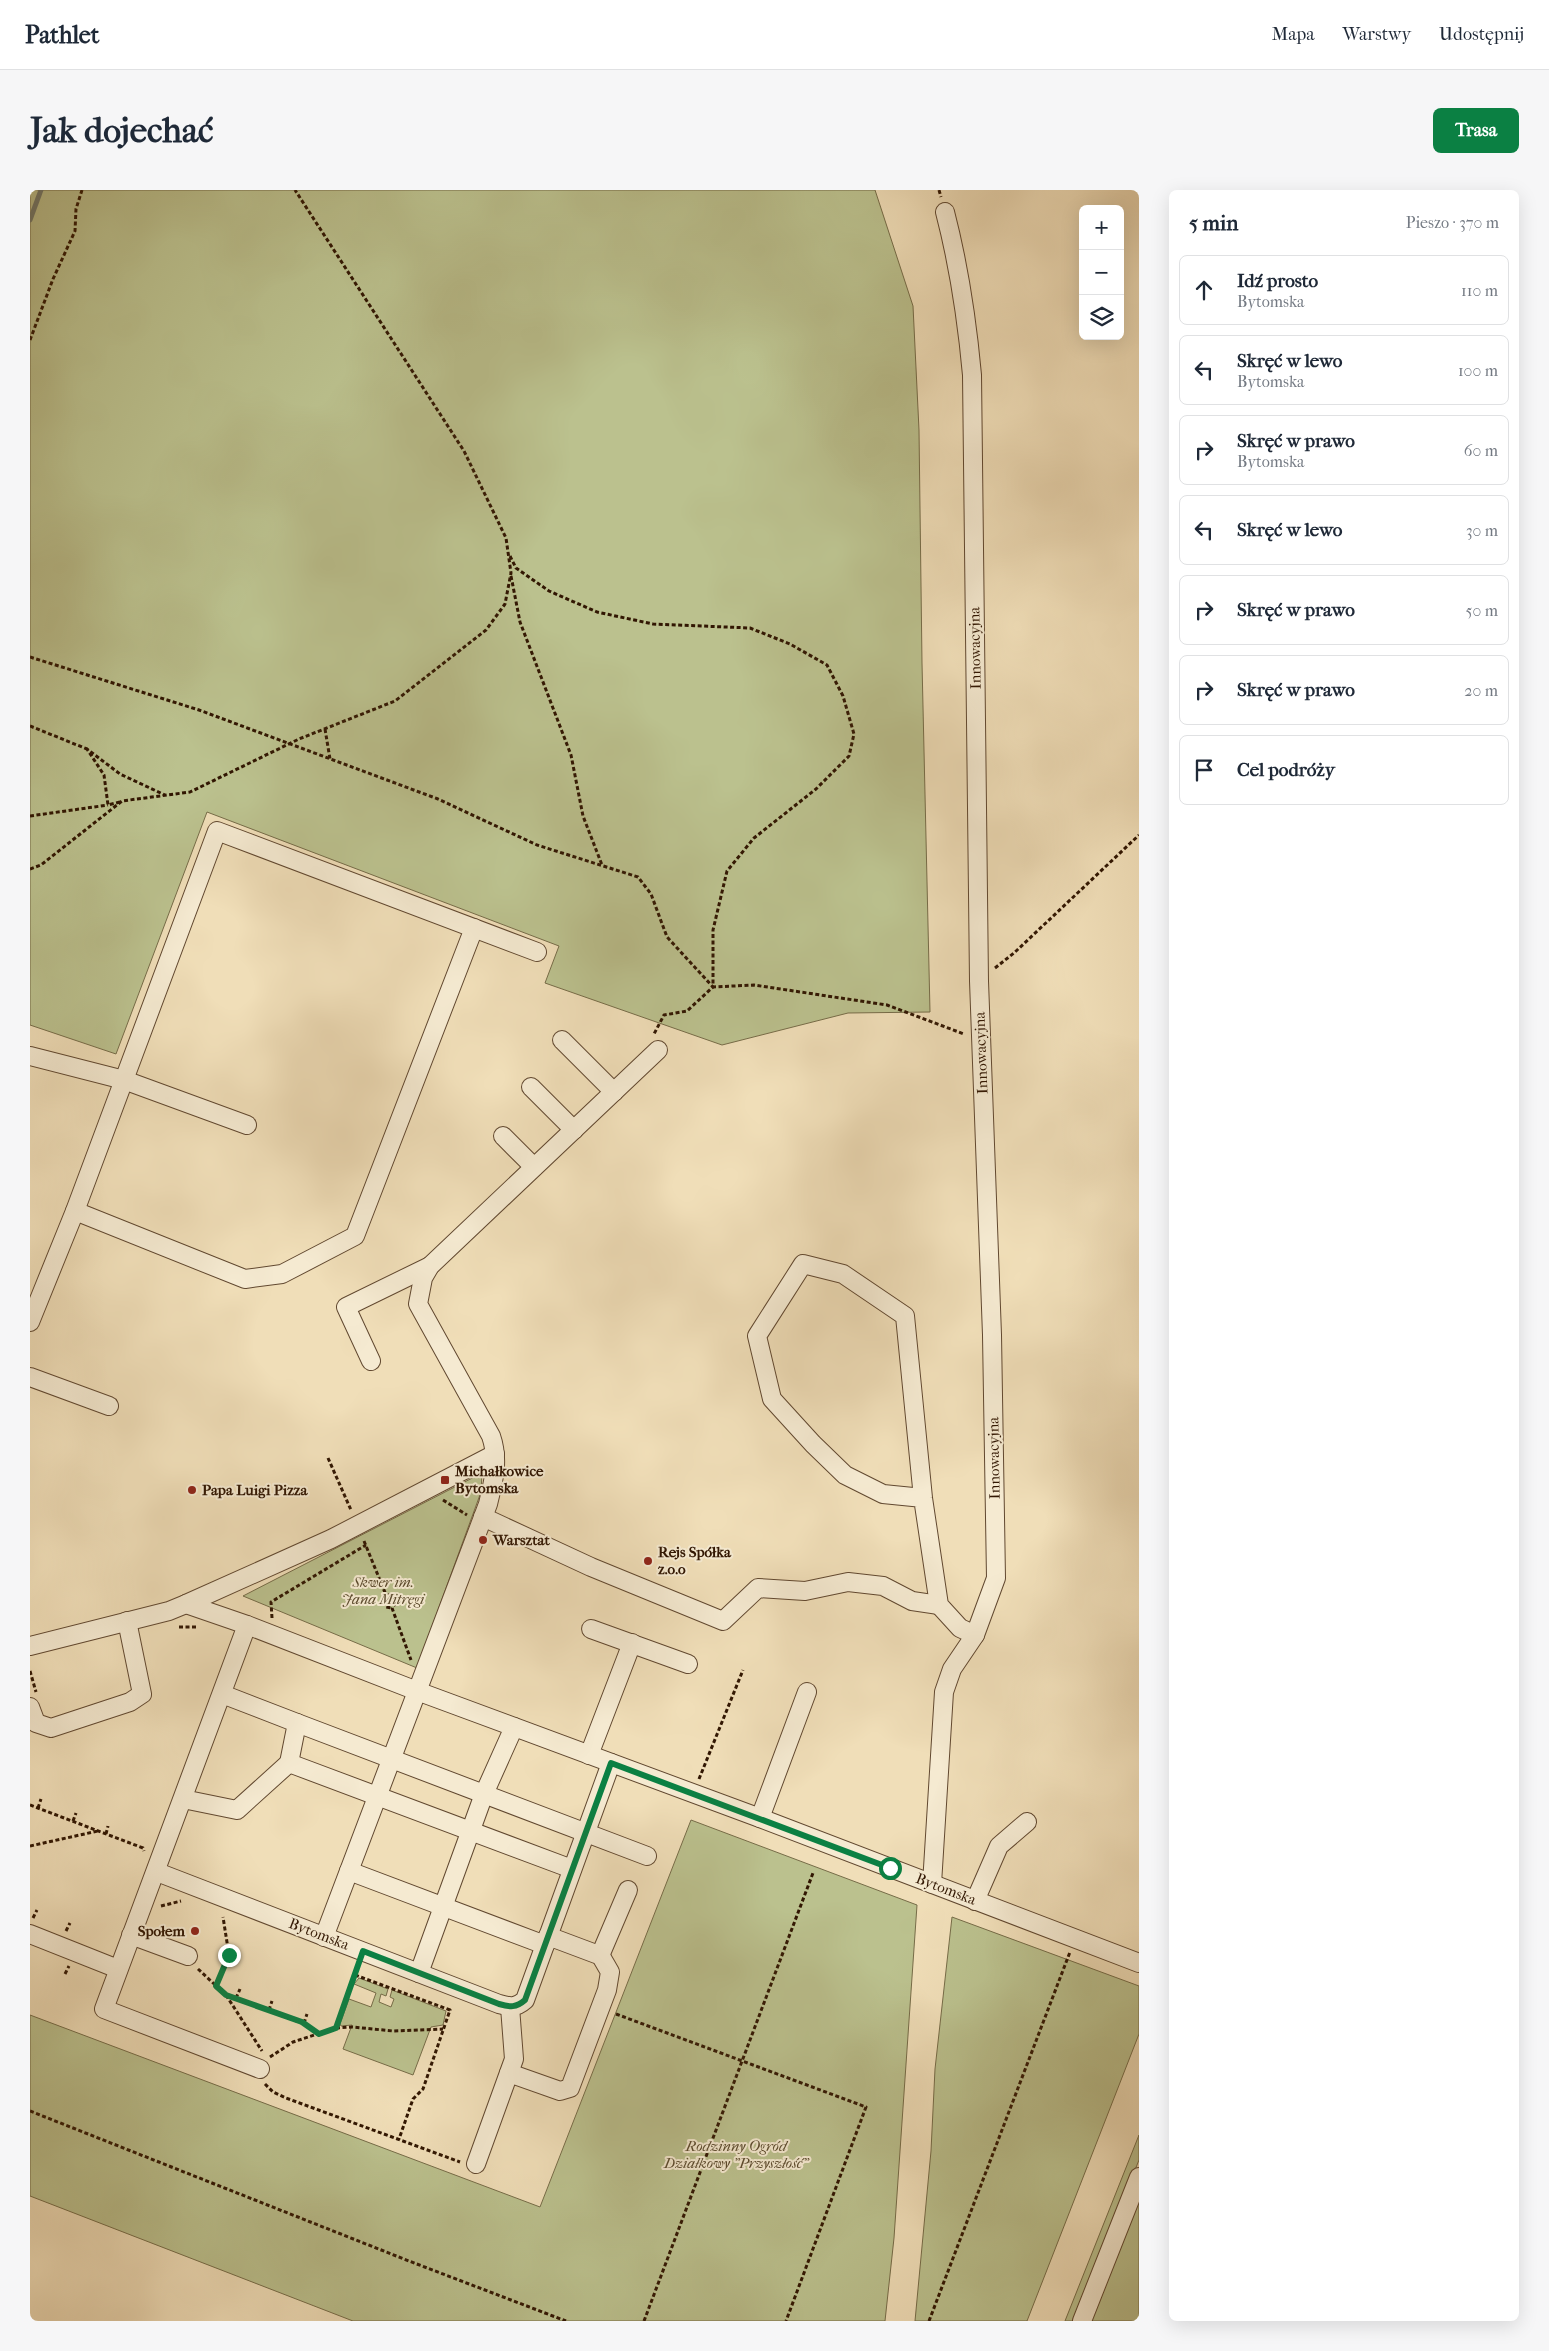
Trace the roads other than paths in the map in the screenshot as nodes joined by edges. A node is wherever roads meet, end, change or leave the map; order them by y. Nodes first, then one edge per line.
1 (945, 212) dead end
2 (474, 928) junction
3 (537, 952) dead end
4 (562, 1040) dead end
5 (658, 1050) road end
6 (30, 1056) edge
7 (124, 1080) junction
8 (531, 1087) dead end
9 (614, 1092) junction
10 (247, 1125) dead end
11 (574, 1130) junction
12 (503, 1136) dead end
13 (534, 1167) junction
14 (75, 1211) junction
15 (430, 1266) junction
16 (30, 1322) edge
17 (371, 1361) dead end
18 (30, 1377) edge
19 (109, 1406) dead end
20 (495, 1454) junction
21 (923, 1498) junction
22 (482, 1520) junction
23 (186, 1604) junction
24 (939, 1606) junction
25 (127, 1621) junction
26 (247, 1625) junction
27 (591, 1628) dead end
28 (975, 1635) junction
29 (632, 1643) junction
30 (30, 1646) edge
31 (688, 1664) dead end
32 (417, 1691) junction
33 (807, 1692) dead end
34 (222, 1694) junction
35 (34, 1702) edge
36 (297, 1723) junction
37 (514, 1727) junction
38 (589, 1755) junction
39 (392, 1759) junction
40 (289, 1763) junction
41 (611, 1763) junction
42 (484, 1794) junction
43 (378, 1795) junction
44 (183, 1799) junction
45 (760, 1818) junction
46 (1027, 1822) dead end
47 (471, 1830) junction
48 (586, 1833) junction
49 (647, 1856) dead end
50 (572, 1869) junction
51 (349, 1871) junction
52 (156, 1872) junction
53 (932, 1884) junction
54 (628, 1890) dead end
55 (975, 1901) junction
56 (444, 1907) junction
57 (36, 1928) edge
58 (132, 1935) junction
59 (324, 1937) junction
60 (546, 1941) junction
61 (599, 1953) junction
62 (188, 1956) road end
63 (1139, 1964) edge
64 (118, 1969) junction
65 (419, 1973) junction
66 (510, 2007) junction
67 (260, 2069) road end
68 (509, 2073) junction
69 (472, 2164) road end
70 (1139, 2177) edge
71 (1082, 2321) edge

1 - 28 street, Innowacyjna
2 - 3 street
2 - 7 street
2 - 14 street
4 - 9 street
5 - 9 street
6 - 7 street
7 - 10 street
7 - 14 street
8 - 11 street
9 - 11 street
11 - 13 street
12 - 13 street
13 - 15 street
14 - 16 street
15 - 17 street
15 - 20 street
18 - 19 street
20 - 22 street
20 - 23 street
21 - 21 street
21 - 24 street
22 - 24 street
22 - 32 street
23 - 25 street
23 - 26 street, Bytomska
24 - 28 street
25 - 30 street
25 - 35 street
26 - 32 street, Bytomska
26 - 34 street
27 - 29 street
28 - 53 street, Innowacyjna
29 - 31 street
29 - 38 street
32 - 37 street, Bytomska
32 - 39 street
33 - 45 street
34 - 36 street
34 - 44 street
36 - 39 street
36 - 40 street
37 - 38 street, Bytomska
37 - 42 street
38 - 41 street, Bytomska
39 - 42 street
39 - 43 street
40 - 43 street
40 - 44 street
41 - 45 street, Bytomska
41 - 48 street
42 - 47 street
42 - 48 street
43 - 47 street
43 - 51 street
44 - 52 street
45 - 53 street, Bytomska
46 - 55 street
47 - 50 street
47 - 56 street
48 - 49 street
48 - 50 street
50 - 60 street
51 - 56 street
51 - 59 street
52 - 58 street
52 - 59 street, Bytomska
53 - 55 street, Bytomska
54 - 61 street
55 - 63 street, Bytomska
56 - 60 street
56 - 65 street
57 - 64 street
58 - 62 street
58 - 64 street
59 - 65 street, Bytomska
60 - 61 street
60 - 66 street
61 - 68 street
64 - 67 street
65 - 66 street, Bytomska
66 - 68 street
68 - 69 street
70 - 71 street

